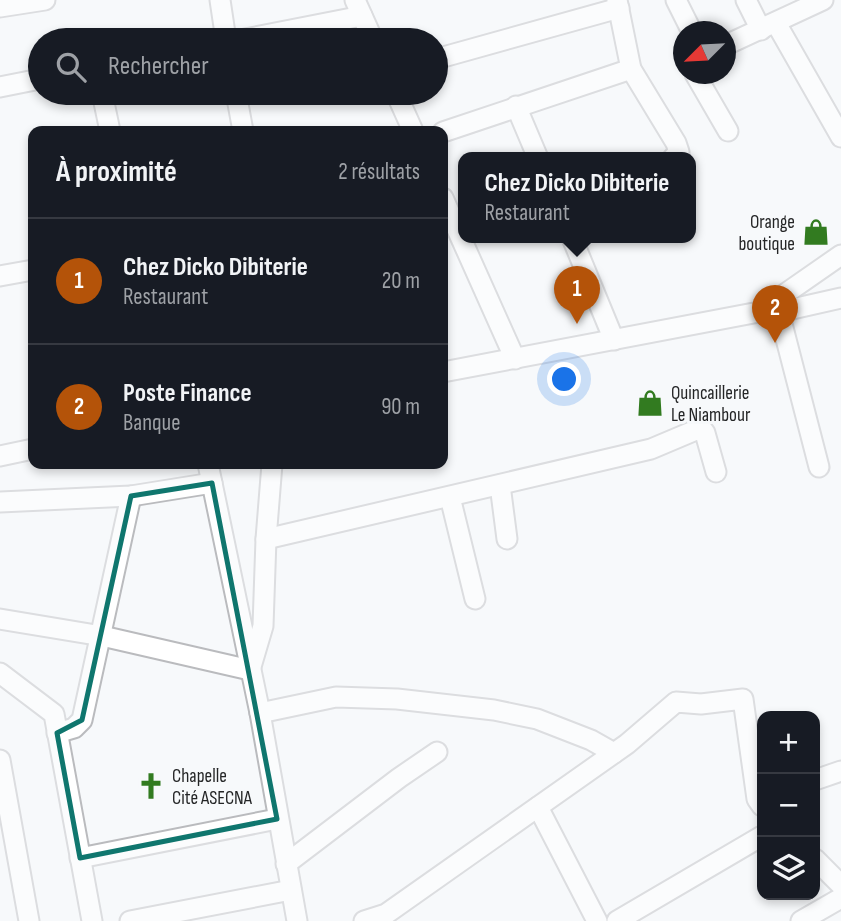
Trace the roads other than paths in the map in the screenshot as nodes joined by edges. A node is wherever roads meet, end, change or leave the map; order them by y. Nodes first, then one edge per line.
1 (45, 0) edge
2 (219, 0) edge
3 (676, 0) edge
4 (746, 0) edge
5 (823, 0) edge
6 (9, 4) edge
7 (618, 4) edge
8 (359, 8) edge
9 (686, 21) edge
10 (768, 26) junction
11 (224, 28) edge
12 (285, 28) edge
13 (368, 28) edge
14 (736, 40) edge
15 (448, 55) edge
16 (631, 69) junction
17 (28, 81) edge
18 (701, 84) edge
19 (0, 87) edge
20 (105, 105) edge
21 (238, 105) edge
22 (401, 105) edge
23 (516, 106) junction
24 (109, 126) edge
25 (242, 126) edge
26 (411, 126) edge
27 (448, 130) edge
28 (728, 131) dead end
29 (841, 137) edge
30 (535, 152) edge
31 (679, 152) edge
32 (448, 209) edge
33 (458, 232) edge
34 (463, 243) edge
35 (574, 243) edge
36 (841, 255) edge
37 (28, 272) edge
38 (0, 276) edge
39 (841, 298) edge
40 (759, 312) junction
41 (779, 312) junction
42 (614, 340) junction
43 (515, 359) junction
44 (448, 371) edge
45 (28, 450) edge
46 (0, 456) edge
47 (819, 467) dead end
48 (209, 469) edge
49 (272, 469) edge
50 (716, 472) dead end
51 (212, 483) junction
52 (500, 485) junction
53 (131, 496) junction
54 (450, 497) junction
55 (0, 502) edge
56 (507, 539) dead end
57 (266, 540) junction
58 (475, 599) dead end
59 (0, 619) edge
60 (102, 636) junction
61 (250, 670) junction
62 (0, 673) edge
63 (260, 713) junction
64 (57, 733) junction
65 (437, 752) dead end
66 (614, 753) junction
67 (0, 760) edge
68 (841, 771) edge
69 (820, 778) edge
70 (757, 783) edge
71 (538, 807) junction
72 (278, 819) junction
73 (760, 837) edge
74 (80, 858) junction
75 (827, 862) edge
76 (286, 864) junction
77 (841, 885) edge
78 (291, 890) junction
79 (841, 898) edge
80 (29, 921) edge
81 (92, 921) edge
82 (130, 921) edge
83 (297, 921) edge
84 (364, 921) edge
85 (597, 921) edge
86 (617, 921) edge
87 (801, 921) edge

1 - 6 street
2 - 11 street
3 - 9 street
4 - 10 street
5 - 10 street
7 - 15 street
7 - 16 street
8 - 12 street
8 - 13 street
10 - 14 street
10 - 29 street
16 - 23 street
16 - 31 street
17 - 19 street
18 - 28 street
20 - 24 street
21 - 25 street
22 - 26 street
23 - 27 street
23 - 30 street
32 - 33 street
34 - 43 street
35 - 42 street
36 - 40 street
37 - 38 street
39 - 41 street
40 - 41 street
40 - 42 street
41 - 47 street
42 - 43 street
43 - 44 street
45 - 46 street
48 - 51 street
49 - 57 street
50 - 52 street
51 - 53 street
51 - 61 street
52 - 54 street
52 - 56 street
53 - 55 street
53 - 60 street
54 - 57 street
54 - 58 street
57 - 61 street
59 - 60 street
60 - 61 street
60 - 64 street
61 - 63 street
62 - 64 street
63 - 66 street
63 - 72 street
64 - 74 street
65 - 76 street
66 - 70 street
66 - 71 street
67 - 80 street
68 - 69 street
71 - 84 street
71 - 85 street
72 - 74 street
72 - 76 street
73 - 86 street
74 - 81 street
75 - 77 street
76 - 78 street
78 - 82 street
78 - 83 street
79 - 87 street

